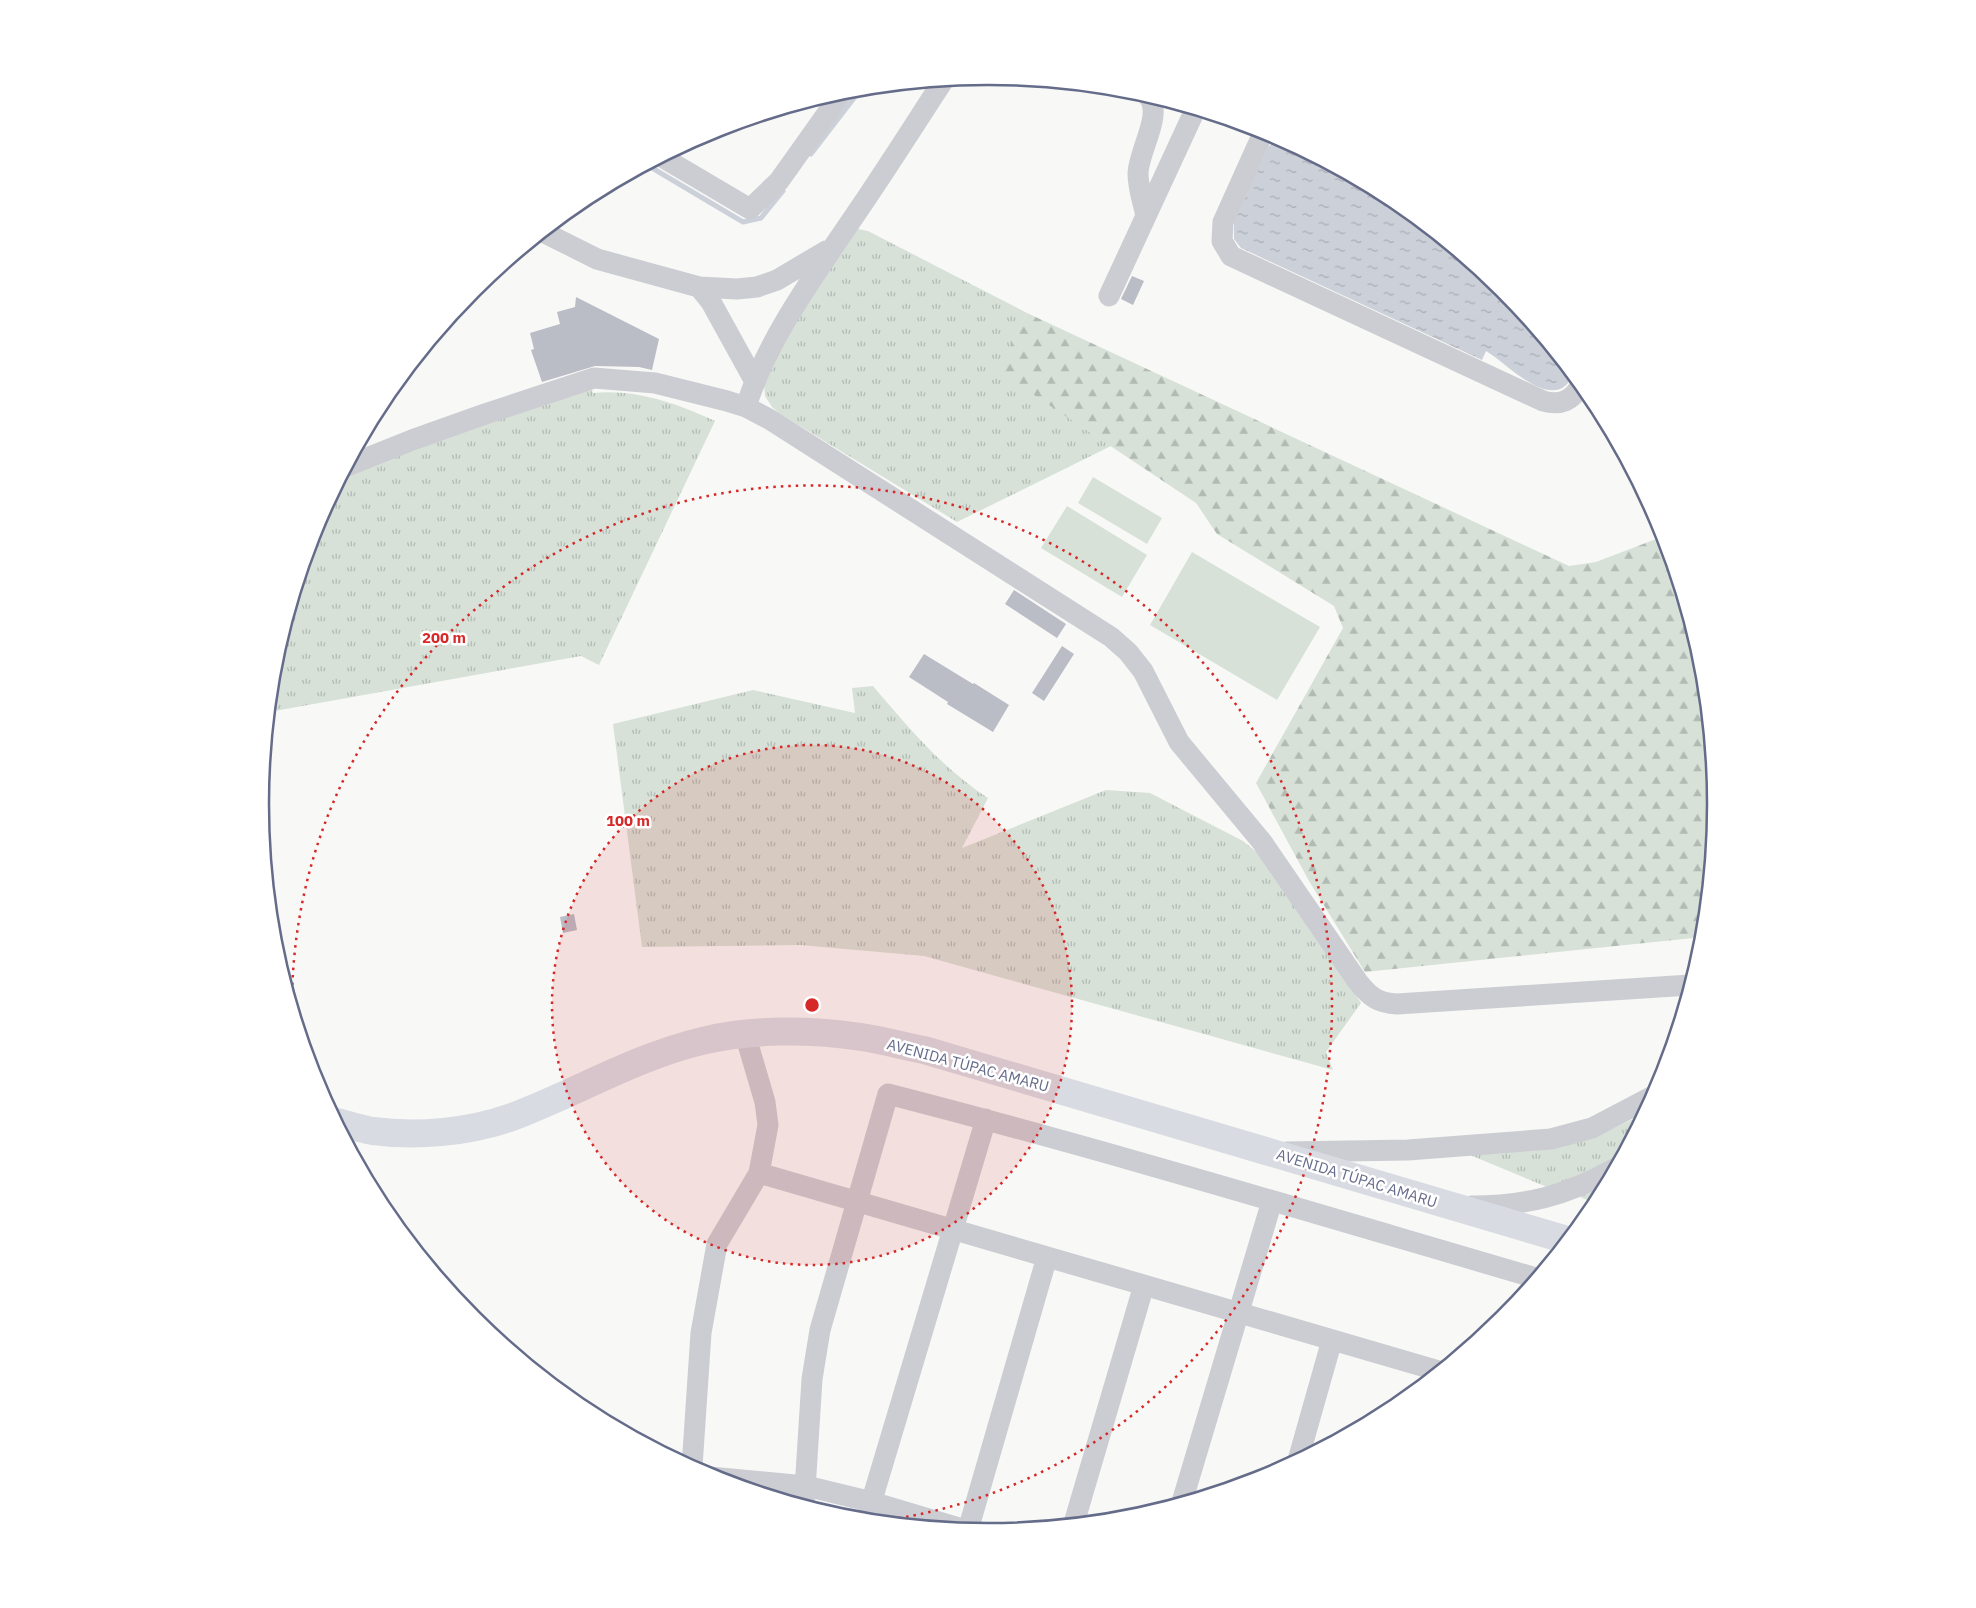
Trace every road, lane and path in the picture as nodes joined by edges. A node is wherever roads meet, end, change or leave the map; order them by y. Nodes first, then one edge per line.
1 (939, 87) edge
2 (834, 102) edge
3 (1153, 104) edge
4 (1192, 115) edge
5 (1260, 139) edge
6 (668, 160) edge
7 (1146, 216) junction
8 (549, 235) edge
9 (832, 248) junction
10 (699, 287) junction
11 (1109, 296) dead end
12 (754, 380) junction
13 (1577, 392) edge
14 (746, 407) junction
15 (355, 463) edge
16 (1684, 985) edge
17 (745, 1034) junction
18 (1639, 1108) edge
19 (986, 1119) junction
20 (344, 1124) edge
21 (1269, 1152) junction
22 (759, 1173) junction
23 (1604, 1175) edge
24 (857, 1201) junction
25 (1272, 1201) junction
26 (1450, 1206) junction
27 (953, 1229) junction
28 (1561, 1238) edge
29 (1047, 1257) junction
30 (1530, 1276) edge
31 (1144, 1285) junction
32 (1239, 1312) junction
33 (1332, 1340) junction
34 (1427, 1373) edge
35 (1300, 1451) edge
36 (693, 1459) edge
37 (764, 1487) edge
38 (805, 1495) edge
39 (1184, 1496) edge
40 (869, 1511) edge
41 (905, 1518) edge
42 (1076, 1518) edge
43 (969, 1522) edge

1 - 9 street
2 - 6 street
3 - 7 street
4 - 7 street
5 - 13 street
7 - 11 street
8 - 10 street
9 - 10 street
9 - 12 street
10 - 12 street
12 - 14 street
14 - 15 street
14 - 16 street
17 - 20 highway, AVENIDA TÚPAC AMARU
17 - 21 highway, AVENIDA TÚPAC AMARU
17 - 22 street
18 - 21 street
19 - 24 street
19 - 25 street
19 - 27 street
21 - 26 highway, AVENIDA TÚPAC AMARU
22 - 24 street
22 - 36 street
23 - 26 street
24 - 27 street
24 - 38 street
25 - 30 street
25 - 32 street
26 - 28 highway, AVENIDA TÚPAC AMARU
27 - 29 street
27 - 40 street
29 - 31 street
29 - 43 street
31 - 32 street
31 - 42 street
32 - 33 street
32 - 39 street
33 - 34 street
33 - 35 street
37 - 38 street
38 - 40 street
40 - 41 street

